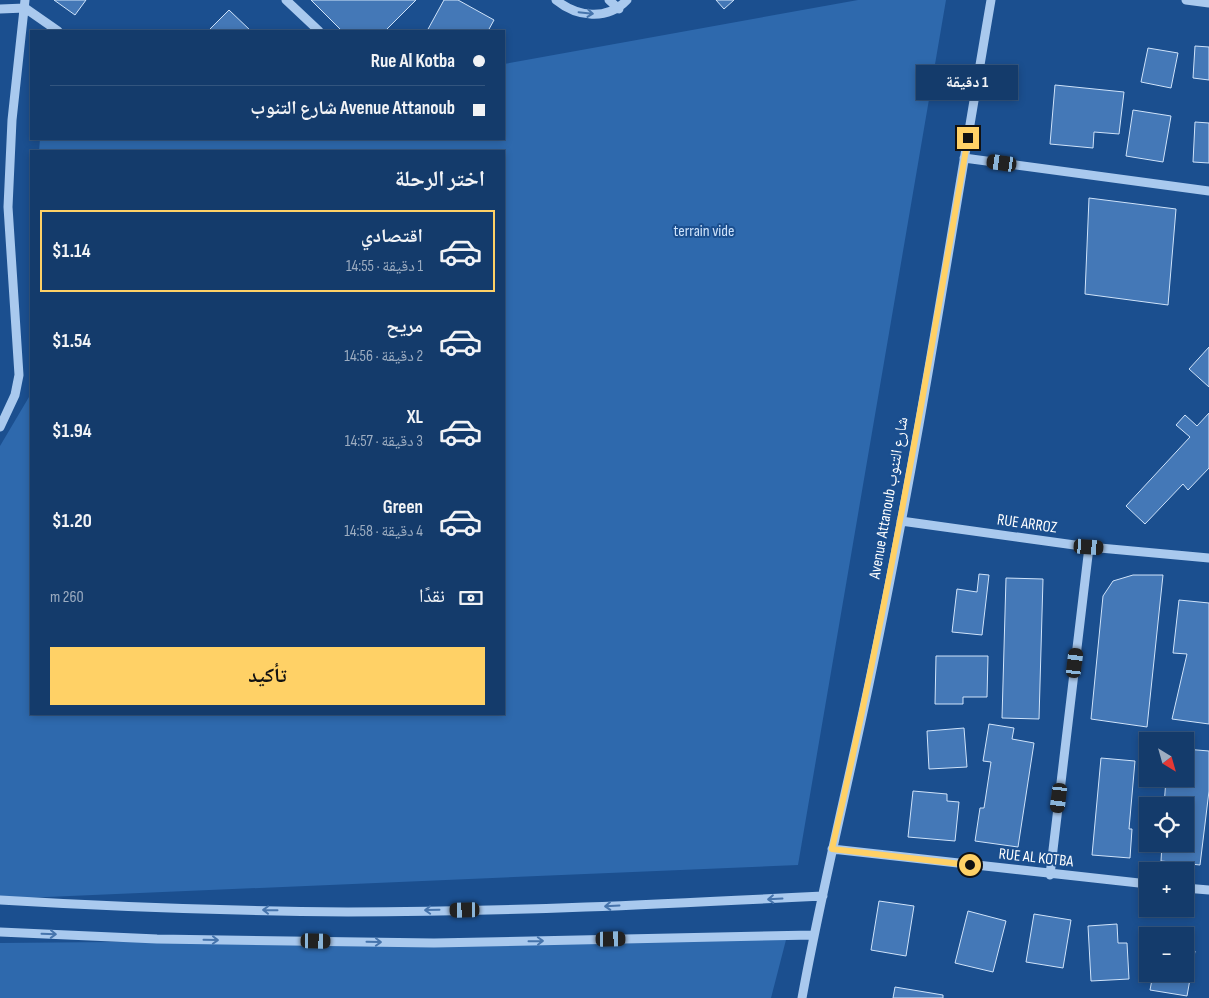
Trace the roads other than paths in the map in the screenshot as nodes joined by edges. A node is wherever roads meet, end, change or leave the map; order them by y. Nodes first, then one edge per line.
1 (286, 0) edge
2 (556, 0) edge
3 (609, 0) edge
4 (627, 0) edge
5 (991, 0) edge
6 (1186, 0) edge
7 (1209, 2) edge
8 (25, 4) edge
9 (619, 9) junction
10 (0, 10) edge
11 (57, 30) edge
12 (319, 30) edge
13 (964, 158) junction
14 (1209, 191) edge
15 (0, 427) edge
16 (901, 521) junction
17 (1089, 547) junction
18 (1209, 558) edge
19 (832, 849) junction
20 (1050, 875) junction
21 (1139, 883) edge
22 (1194, 889) edge
23 (1209, 890) edge
24 (823, 896) junction
25 (0, 900) edge
26 (0, 932) edge
27 (813, 936) junction
28 (802, 998) edge

1 - 12 street
2 -> 9 street
3 - 9 street
4 - 9 street
5 - 13 street, Avenue Attanoub شارع التنوب
6 - 7 street
8 - 10 street
8 - 11 street
8 - 15 street
13 - 14 street
13 - 16 street, Avenue Attanoub شارع التنوب
16 - 17 street, RUE ARROZ
16 - 19 street, Avenue Attanoub شارع التنوب
17 - 18 street, RUE ARROZ
17 - 20 street
19 - 20 street, RUE AL KOTBA
19 - 24 street, Avenue Attanoub شارع التنوب
20 - 21 street, RUE AL KOTBA
22 - 23 street
24 -> 25 street
24 - 27 street, Avenue Attanoub شارع التنوب
26 -> 27 street
27 - 28 street, Avenue Attanoub شارع التنوب

